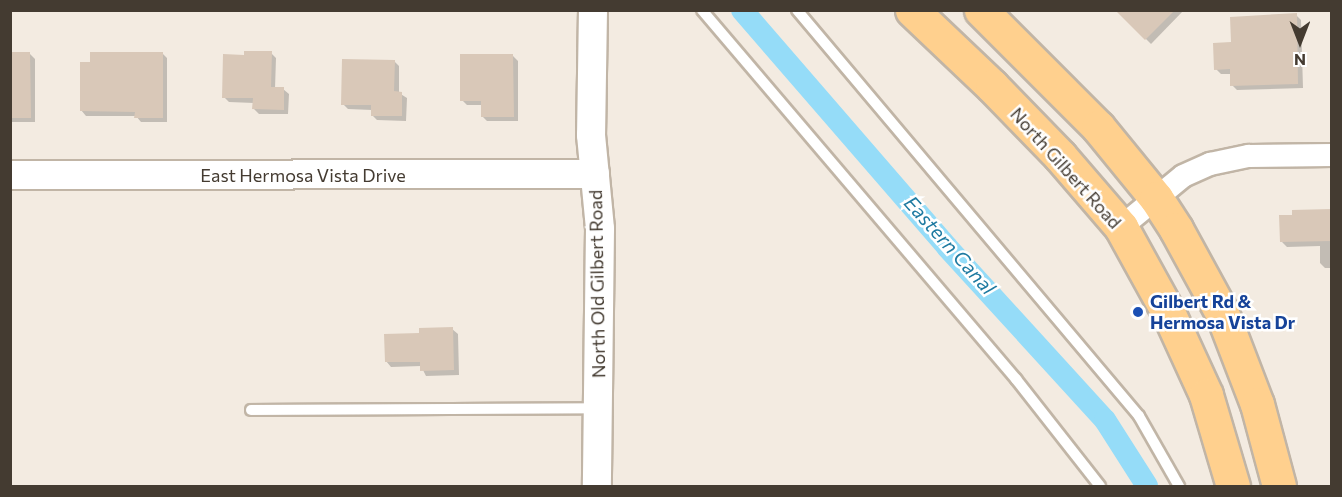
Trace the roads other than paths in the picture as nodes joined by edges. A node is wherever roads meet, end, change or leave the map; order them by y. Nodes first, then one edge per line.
1 (593, 10) edge
2 (702, 10) edge
3 (798, 10) edge
4 (912, 10) edge
5 (981, 10) edge
6 (1332, 154) edge
7 (595, 174) junction
8 (10, 176) edge
9 (1156, 198) junction
10 (1121, 227) junction
11 (598, 408) junction
12 (251, 410) dead end
13 (597, 486) edge
14 (1100, 486) edge
15 (1179, 486) edge
16 (1233, 486) edge
17 (1279, 486) edge

1 - 7 street, North Old Gilbert Road
2 - 14 lane
3 - 15 lane
4 - 10 main road, North Gilbert Road
5 - 9 main road
6 - 9 street
7 - 8 street, East Hermosa Vista Drive
7 - 11 street, North Old Gilbert Road
9 - 10 street
9 - 17 main road
10 - 16 main road, North Gilbert Road
11 - 12 lane
11 - 13 street, North Old Gilbert Road

